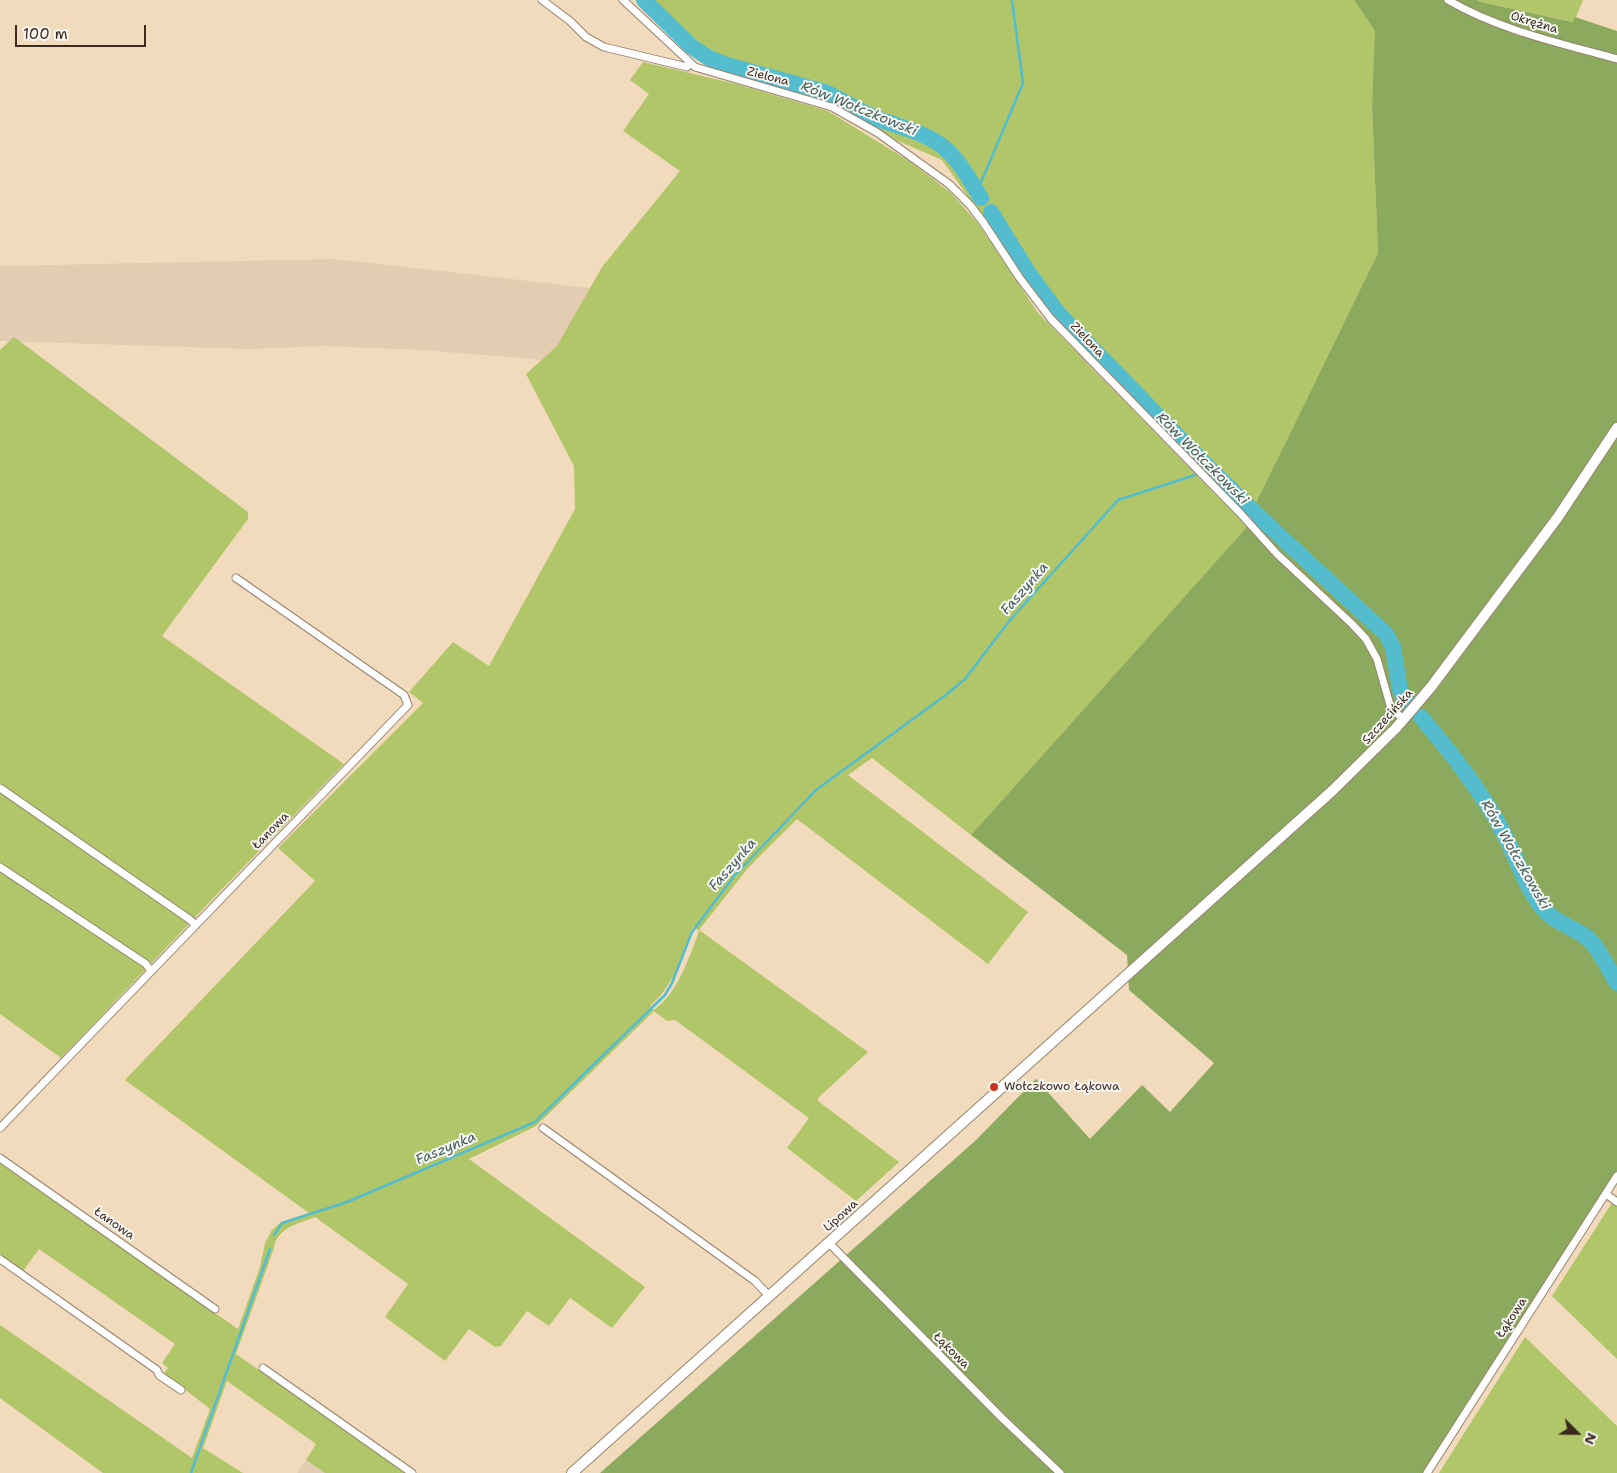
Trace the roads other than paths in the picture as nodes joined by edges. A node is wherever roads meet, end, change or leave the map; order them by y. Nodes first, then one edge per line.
1 (542, 0) edge
2 (623, 0) edge
3 (1448, 0) edge
4 (1617, 59) edge
5 (690, 63) junction
6 (1617, 428) edge
7 (1614, 440) edge
8 (236, 578) dead end
9 (1403, 720) junction
10 (0, 788) edge
11 (0, 867) edge
12 (196, 925) junction
13 (151, 971) junction
14 (1126, 976) joint
15 (0, 1128) edge
16 (543, 1128) dead end
17 (0, 1158) edge
18 (1617, 1176) edge
19 (1606, 1194) junction
20 (1617, 1202) edge
21 (829, 1243) junction
22 (0, 1259) edge
23 (770, 1297) junction
24 (215, 1309) dead end
25 (263, 1368) dead end
26 (181, 1390) dead end
27 (412, 1473) edge
28 (572, 1473) edge
29 (1060, 1473) edge
30 (1427, 1473) edge

1 - 5 street, Zielona
2 - 5 street, Zielona
3 - 4 street, Okrężna
5 - 9 street, Zielona
6 - 7 street, Szczecińska
7 - 9 street, Szczecińska
8 - 12 street, Łanowa
9 - 14 street, Szczecińska
10 - 12 street
11 - 13 street
12 - 13 street, Łanowa
13 - 15 street, Łanowa
14 - 21 street, Lipowa
16 - 23 street
17 - 24 street, Łanowa
18 - 19 street, Łąkowa
19 - 20 street
19 - 30 street, Łąkowa
21 - 23 street, Lipowa
21 - 29 street, Łąkowa
22 - 26 street
23 - 28 street, Lipowa
25 - 27 street

